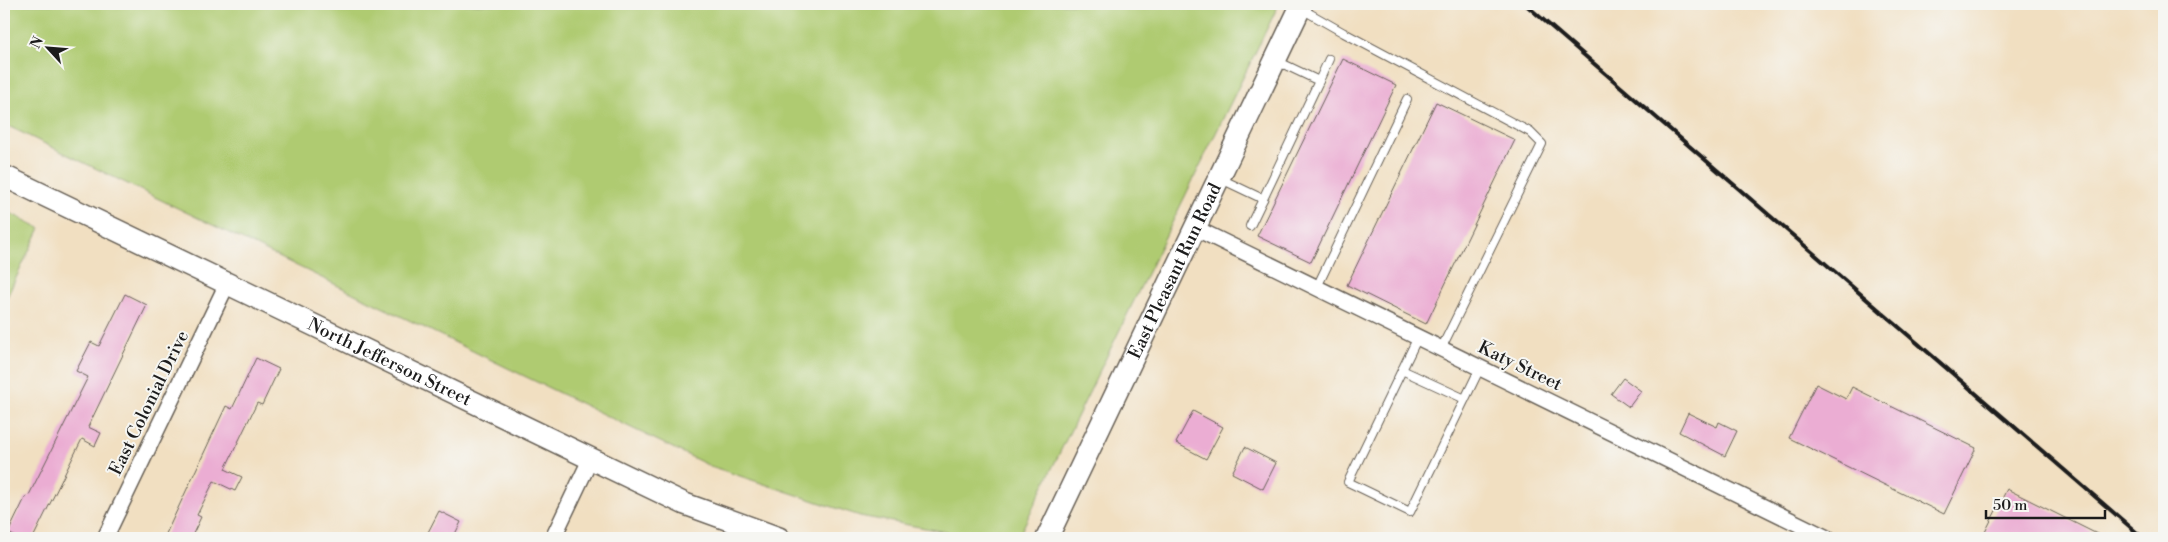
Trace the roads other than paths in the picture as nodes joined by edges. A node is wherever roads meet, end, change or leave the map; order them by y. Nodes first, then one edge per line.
1 (1301, 6) edge
2 (1329, 59) dead end
3 (1275, 60) junction
4 (1319, 81) junction
5 (1406, 99) dead end
6 (4, 176) edge
7 (1219, 178) junction
8 (1262, 199) junction
9 (1250, 226) dead end
10 (1195, 228) junction
11 (227, 284) junction
12 (1317, 288) junction
13 (1418, 337) junction
14 (1442, 348) junction
15 (1480, 368) junction
16 (1402, 370) junction
17 (1466, 399) junction
18 (591, 458) junction
19 (105, 538) edge
20 (553, 538) edge
21 (779, 538) edge
22 (1047, 538) edge
23 (1827, 538) edge

1 - 3 street, East Pleasant Run Road
1 - 14 lane
2 - 4 lane
3 - 4 lane
3 - 7 street, East Pleasant Run Road
4 - 8 lane
5 - 12 lane
6 - 11 street, North Jefferson Street
7 - 8 lane
7 - 10 street, East Pleasant Run Road
8 - 9 lane
10 - 12 street, Katy Street
10 - 22 street, East Pleasant Run Road
11 - 18 street, North Jefferson Street
11 - 19 street, East Colonial Drive
12 - 13 street, Katy Street
13 - 14 street, Katy Street
13 - 16 lane
14 - 15 street, Katy Street
15 - 17 lane
15 - 23 street, Katy Street
16 - 17 lane
16 - 17 lane
18 - 20 street
18 - 21 street, North Jefferson Street

